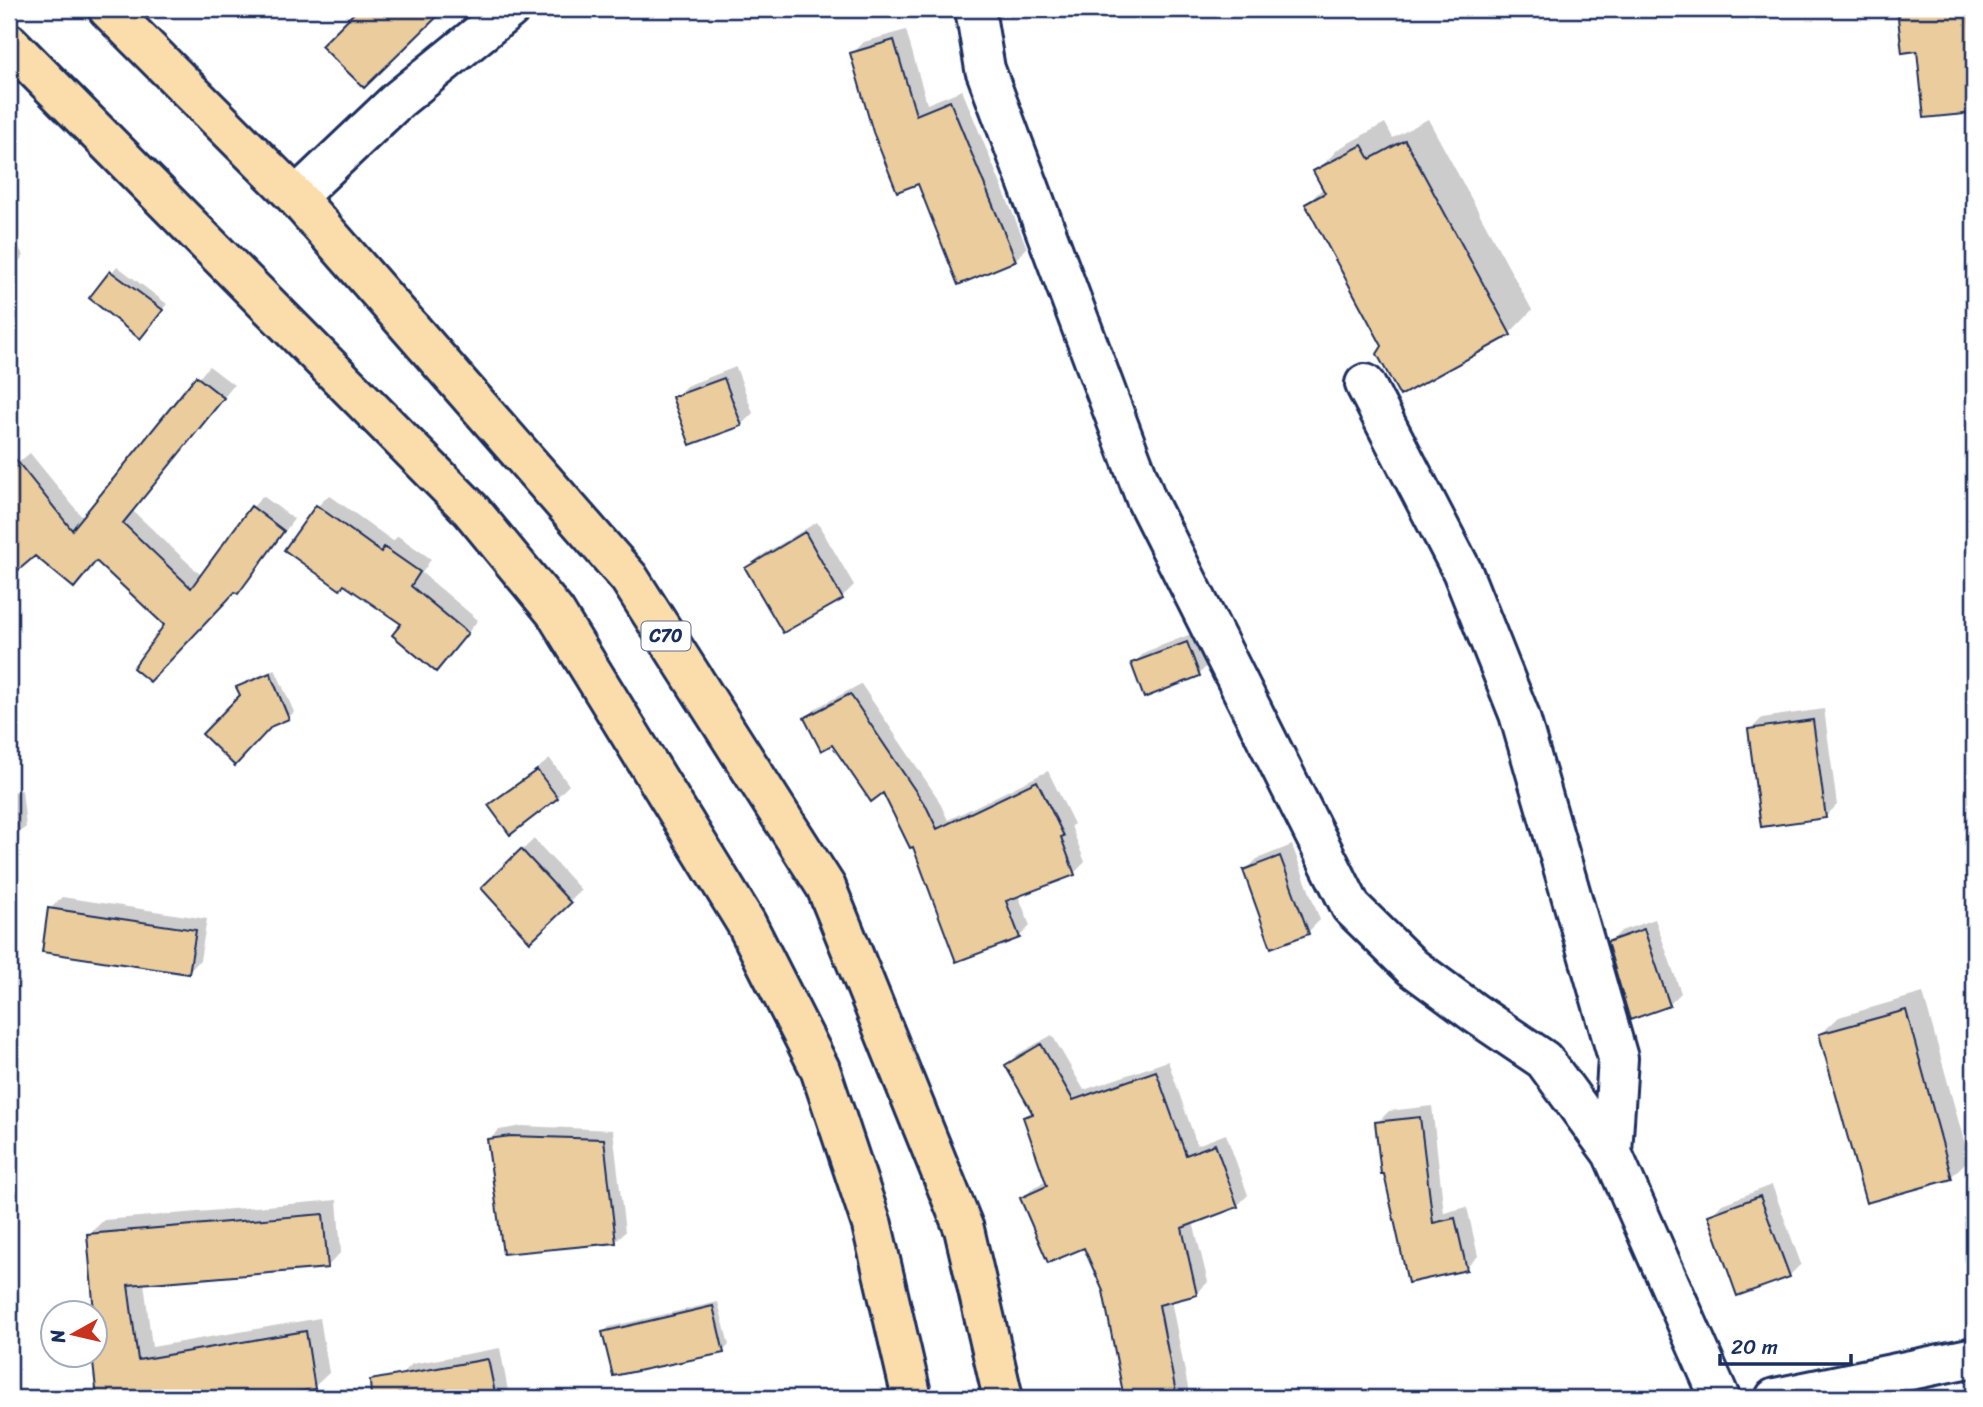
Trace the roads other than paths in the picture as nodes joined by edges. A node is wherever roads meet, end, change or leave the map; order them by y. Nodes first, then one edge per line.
1 (108, 9) edge
2 (510, 9) edge
3 (975, 9) edge
4 (9, 43) edge
5 (296, 197) junction
6 (1365, 384) dead end
7 (1612, 1153) junction
8 (1974, 1357) edge
9 (912, 1398) edge
10 (1003, 1398) edge
11 (1720, 1398) edge
12 (1775, 1398) edge

1 - 5 highway, C70
2 - 5 street
3 - 7 street
4 - 9 highway
5 - 10 highway, C70
6 - 7 street
7 - 11 street
8 - 12 street

